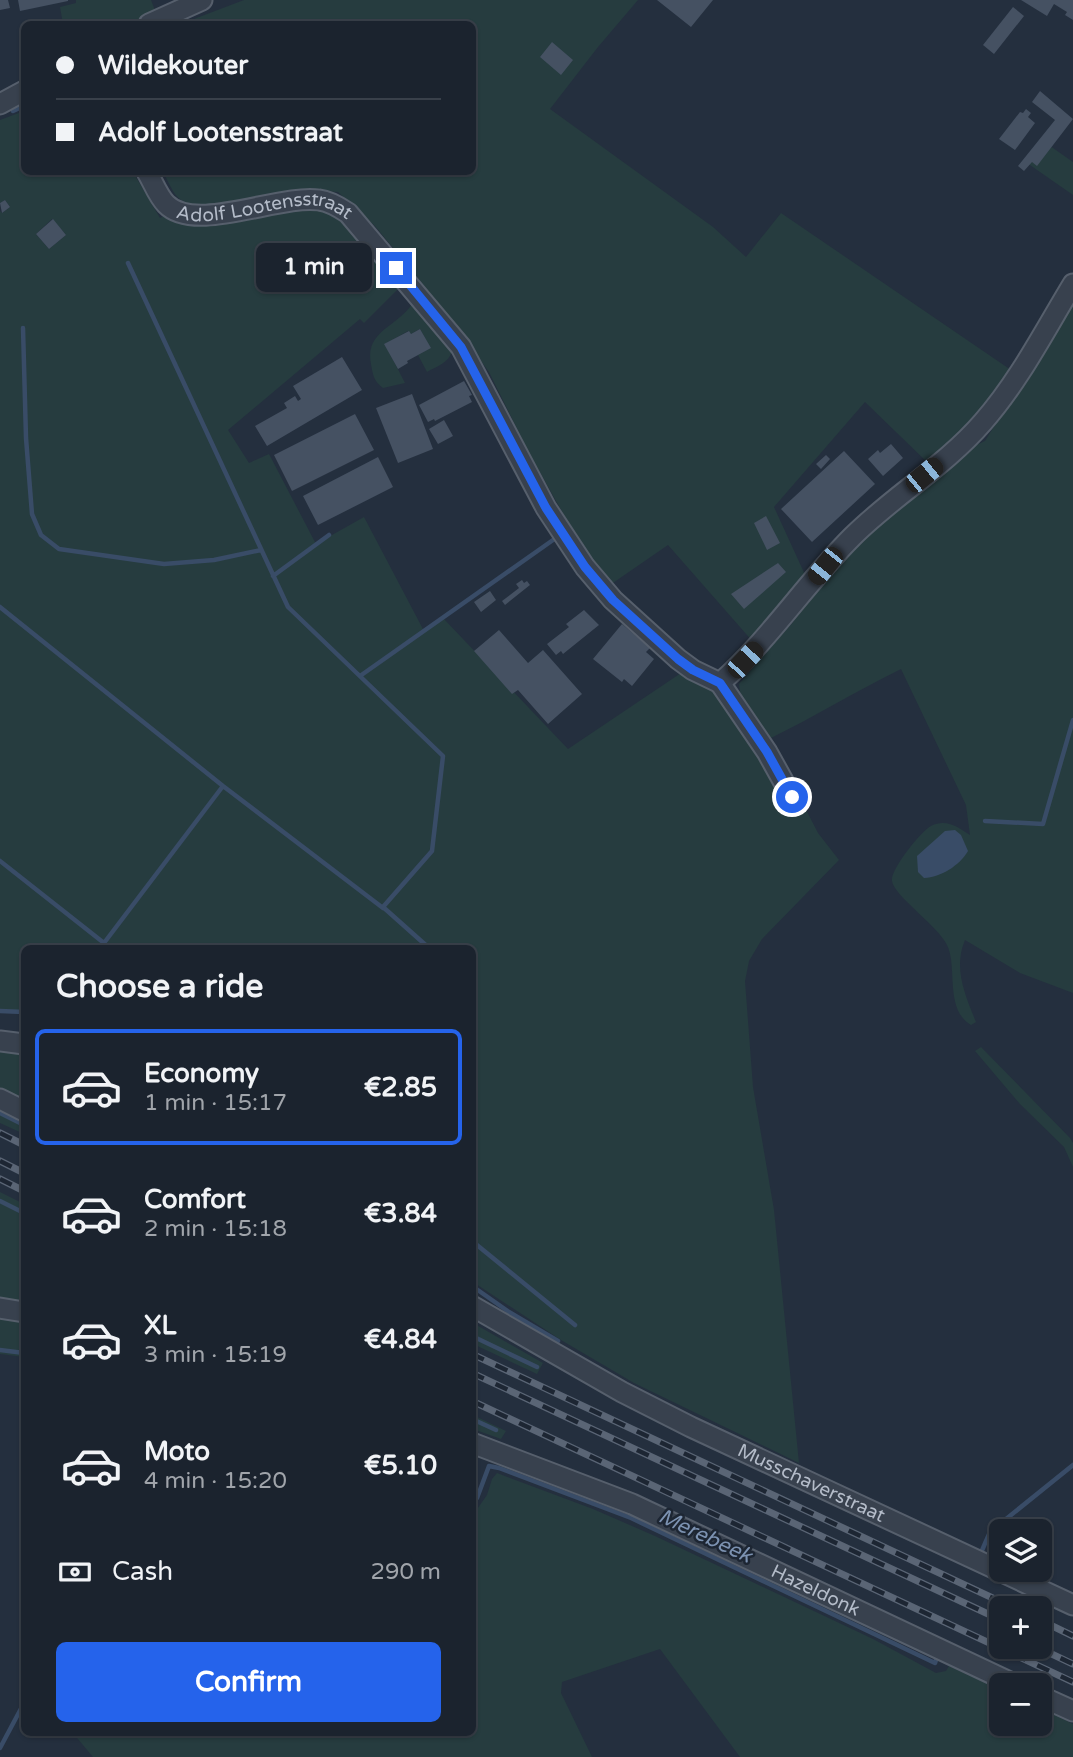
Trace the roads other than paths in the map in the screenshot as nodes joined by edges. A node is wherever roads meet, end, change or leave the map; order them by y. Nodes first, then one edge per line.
1 (202, 0) edge
2 (156, 21) edge
3 (21, 92) edge
4 (0, 103) edge
5 (149, 175) edge
6 (1073, 284) edge
7 (720, 683) junction
8 (792, 797) dead end
9 (0, 1041) edge
10 (21, 1044) edge
11 (0, 1099) edge
12 (21, 1110) edge
13 (0, 1308) edge
14 (476, 1308) edge
15 (21, 1312) edge
16 (476, 1444) edge
17 (1073, 1605) edge
18 (991, 1673) edge
19 (1052, 1701) edge
20 (1073, 1711) edge

1 - 2 street
3 - 4 street
5 - 7 street, Adolf Lootensstraat
6 - 7 street
7 - 8 street
9 - 10 street
11 - 12 street
13 - 15 street
14 - 17 street, Musschaverstraat
16 - 18 street, Hazeldonk
19 - 20 street

